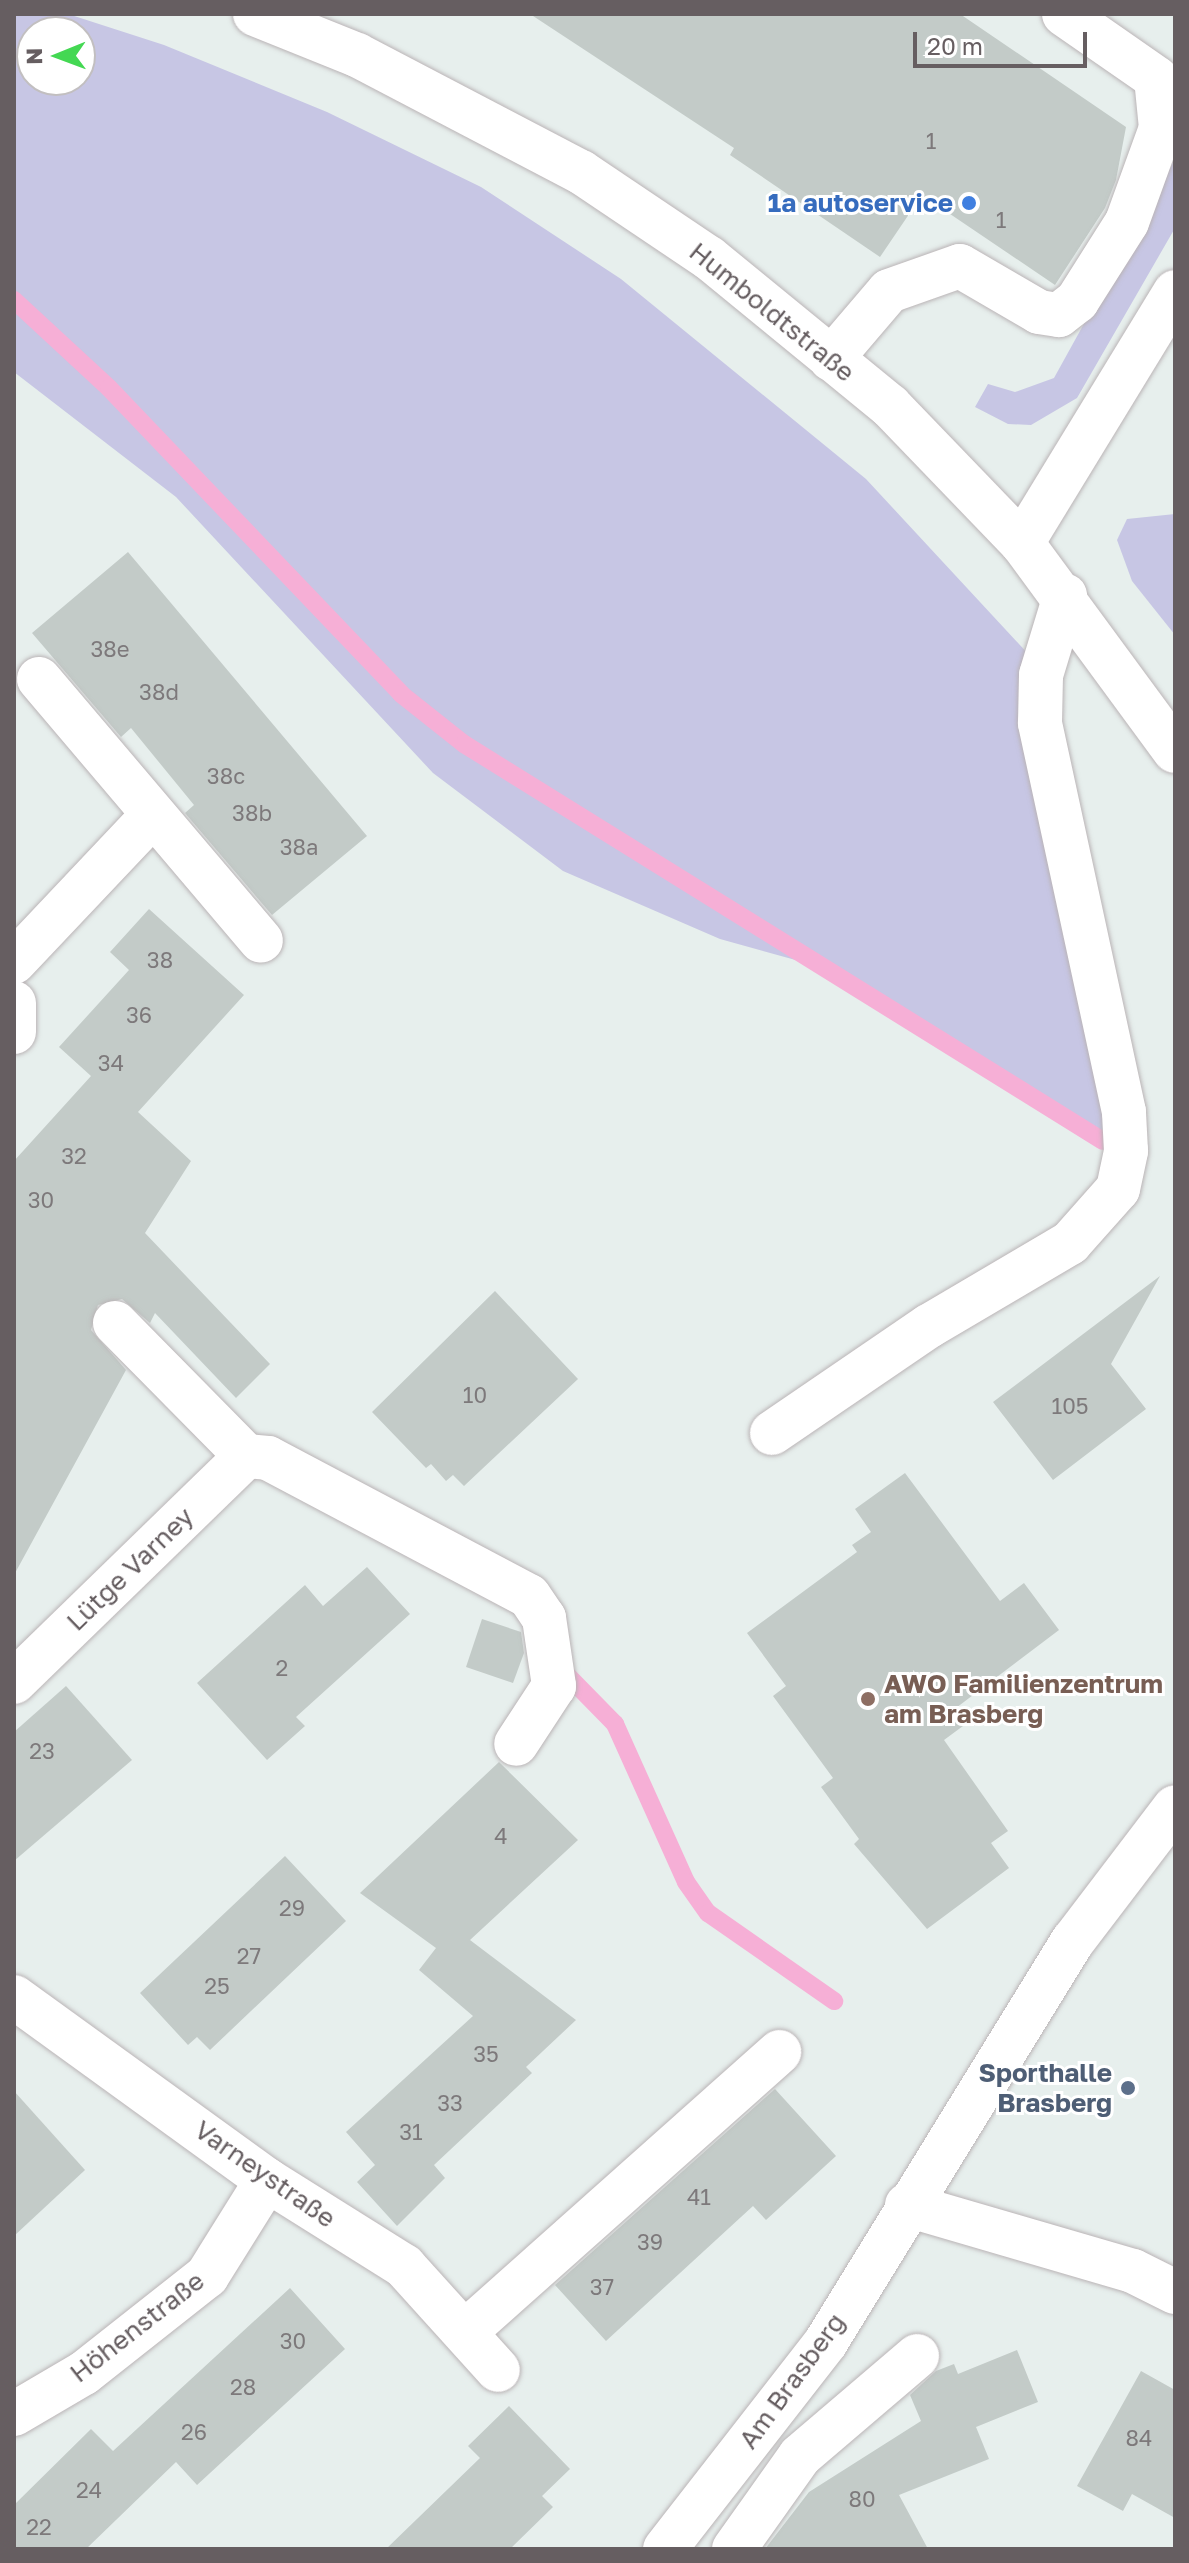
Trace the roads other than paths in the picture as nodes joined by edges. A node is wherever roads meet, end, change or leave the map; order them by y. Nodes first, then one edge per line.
1 (255, 14) edge
2 (1064, 14) edge
3 (1175, 292) edge
4 (831, 359) junction
5 (1022, 543) junction
6 (1065, 596) junction
7 (39, 679) dead end
8 (1175, 751) edge
9 (153, 815) junction
10 (261, 941) dead end
11 (14, 962) edge
12 (14, 1003) edge
13 (14, 1032) edge
14 (115, 1323) dead end
15 (772, 1433) dead end
16 (246, 1456) junction
17 (14, 1682) edge
18 (516, 1744) dead end
19 (1175, 1807) edge
20 (14, 1997) edge
21 (779, 2052) dead end
22 (267, 2180) junction
23 (907, 2205) junction
24 (1175, 2292) edge
25 (465, 2332) junction
26 (917, 2356) dead end
27 (498, 2370) dead end
28 (14, 2414) edge
29 (665, 2549) edge
30 (734, 2549) edge

1 - 4 street, Humboldtstraße
2 - 4 street
3 - 5 street
4 - 5 street, Humboldtstraße
5 - 6 street, Humboldtstraße
6 - 8 street, Humboldtstraße
6 - 15 street
7 - 9 street
9 - 10 street
9 - 11 street
12 - 13 street
14 - 16 street
16 - 17 street, Lütge Varney
16 - 18 street
19 - 23 street, Am Brasberg
20 - 22 street, Varneystraße
21 - 25 street
22 - 25 street, Varneystraße
22 - 28 street, Höhenstraße
23 - 24 street
23 - 29 street, Am Brasberg
25 - 27 street, Varneystraße
26 - 30 street

